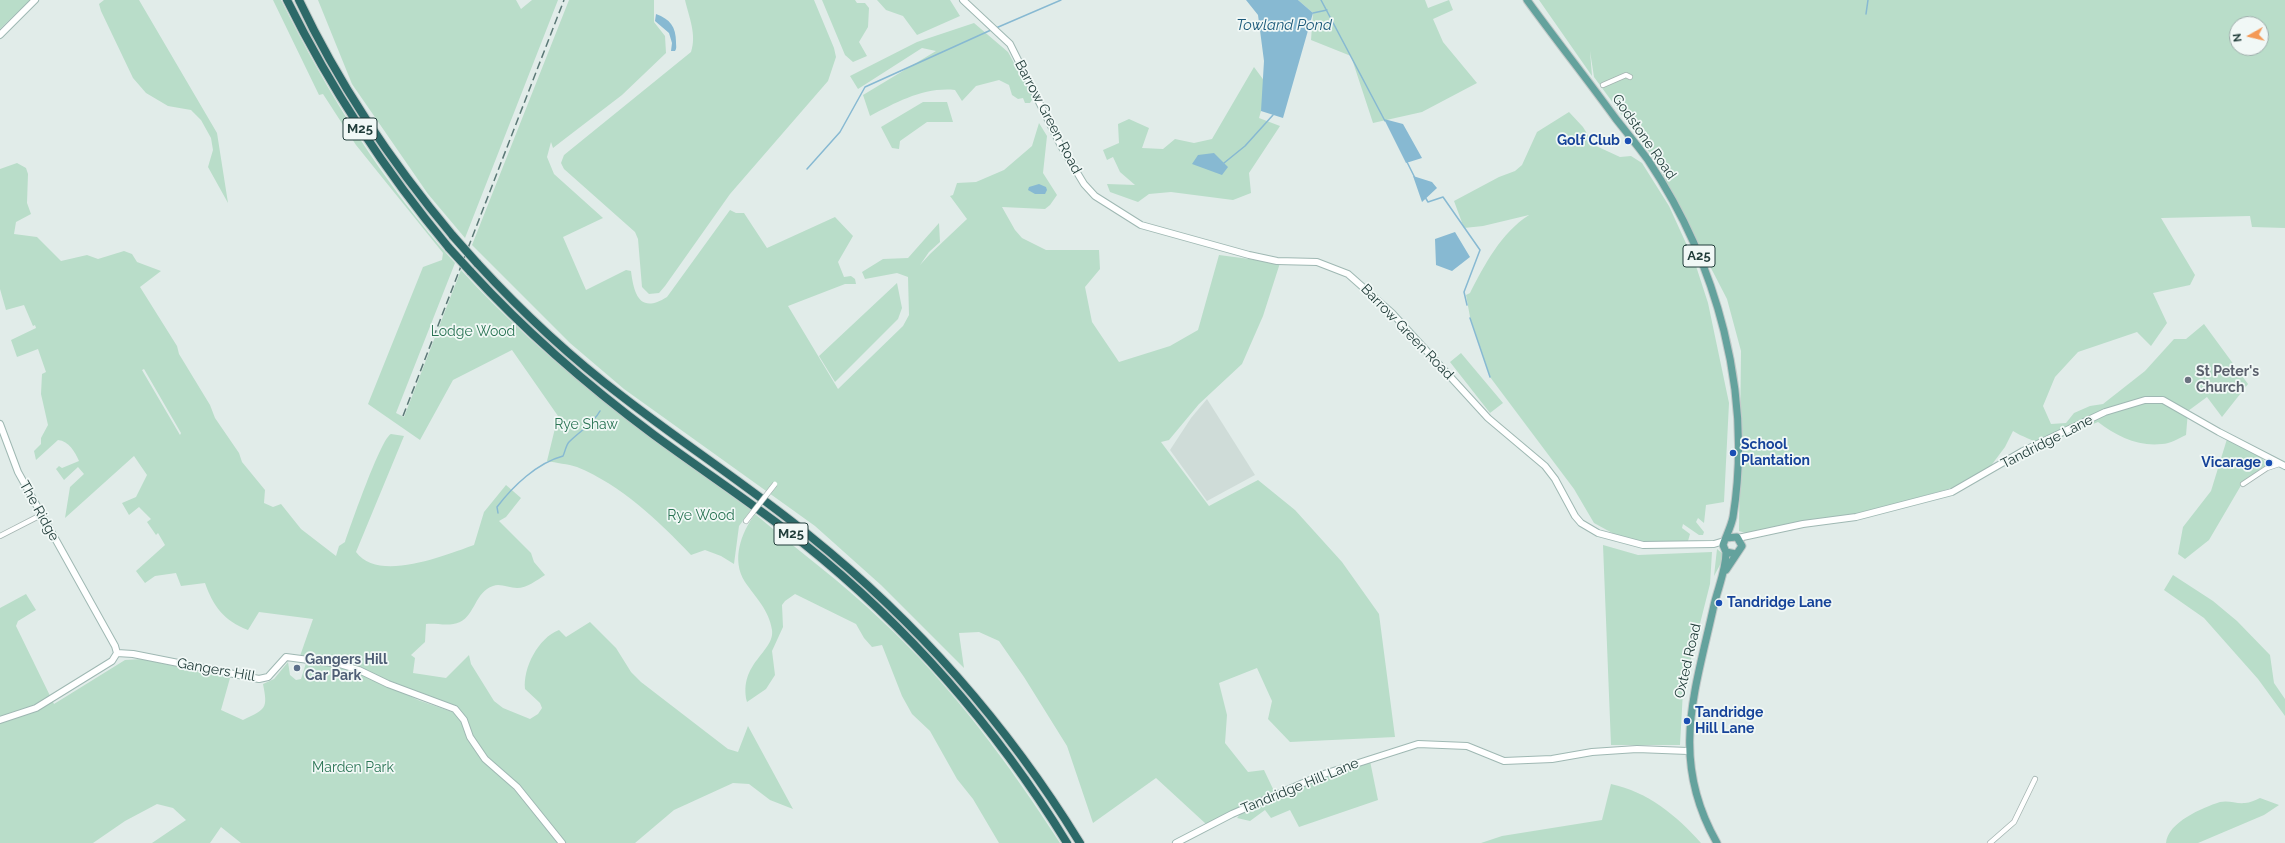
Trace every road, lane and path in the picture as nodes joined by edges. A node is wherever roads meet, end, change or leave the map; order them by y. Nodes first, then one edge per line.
1 (35, 0) edge
2 (287, 0) edge
3 (299, 0) edge
4 (963, 0) edge
5 (1527, 0) edge
6 (0, 36) edge
7 (1630, 77) dead end
8 (1603, 85) dead end
9 (0, 424) edge
10 (2267, 458) junction
11 (2282, 465) edge
12 (2267, 468) junction
13 (775, 484) dead end
14 (2243, 484) dead end
15 (41, 515) junction
16 (1733, 517) junction
17 (746, 521) dead end
18 (0, 536) edge
19 (1753, 536) junction
20 (1737, 537) junction
21 (1725, 545) junction
22 (1742, 546) junction
23 (1736, 554) junction
24 (1721, 577) junction
25 (117, 653) junction
26 (0, 720) edge
27 (1688, 751) junction
28 (2035, 779) dead end
29 (562, 843) edge
30 (1067, 843) edge
31 (1080, 843) edge
32 (1176, 843) edge
33 (1716, 843) edge
34 (1990, 843) edge

1 - 6 street
2 - 30 highway, M25, bridge
3 - 31 highway, M25, bridge
4 - 21 street, Barrow Green Road
5 - 16 main road, Godstone Road / A25
7 - 8 street
9 - 15 street, The Ridge
10 - 11 street, Tandridge Lane
10 - 12 street
10 - 19 street, Tandridge Lane
11 - 12 street
12 - 14 street
13 - 17 street, bridge
15 - 18 street
15 - 25 street, The Ridge
16 - 20 main road, Godstone Road / A25
16 - 21 main road, Godstone Road / A25
19 - 20 street, Tandridge Lane
19 - 22 street, Tandridge Lane
20 - 21 main road
20 - 22 main road, Godstone Road
21 - 23 main road
21 - 24 main road, Oxted Road / A25
22 - 23 main road, Oxted Road
23 - 24 main road, Oxted Road / A25
24 - 27 main road, Oxted Road / A25
25 - 26 street
25 - 29 street, Gangers Hill
27 - 32 street, Tandridge Hill Lane
27 - 33 main road, Oxted Road / A25
28 - 34 street

